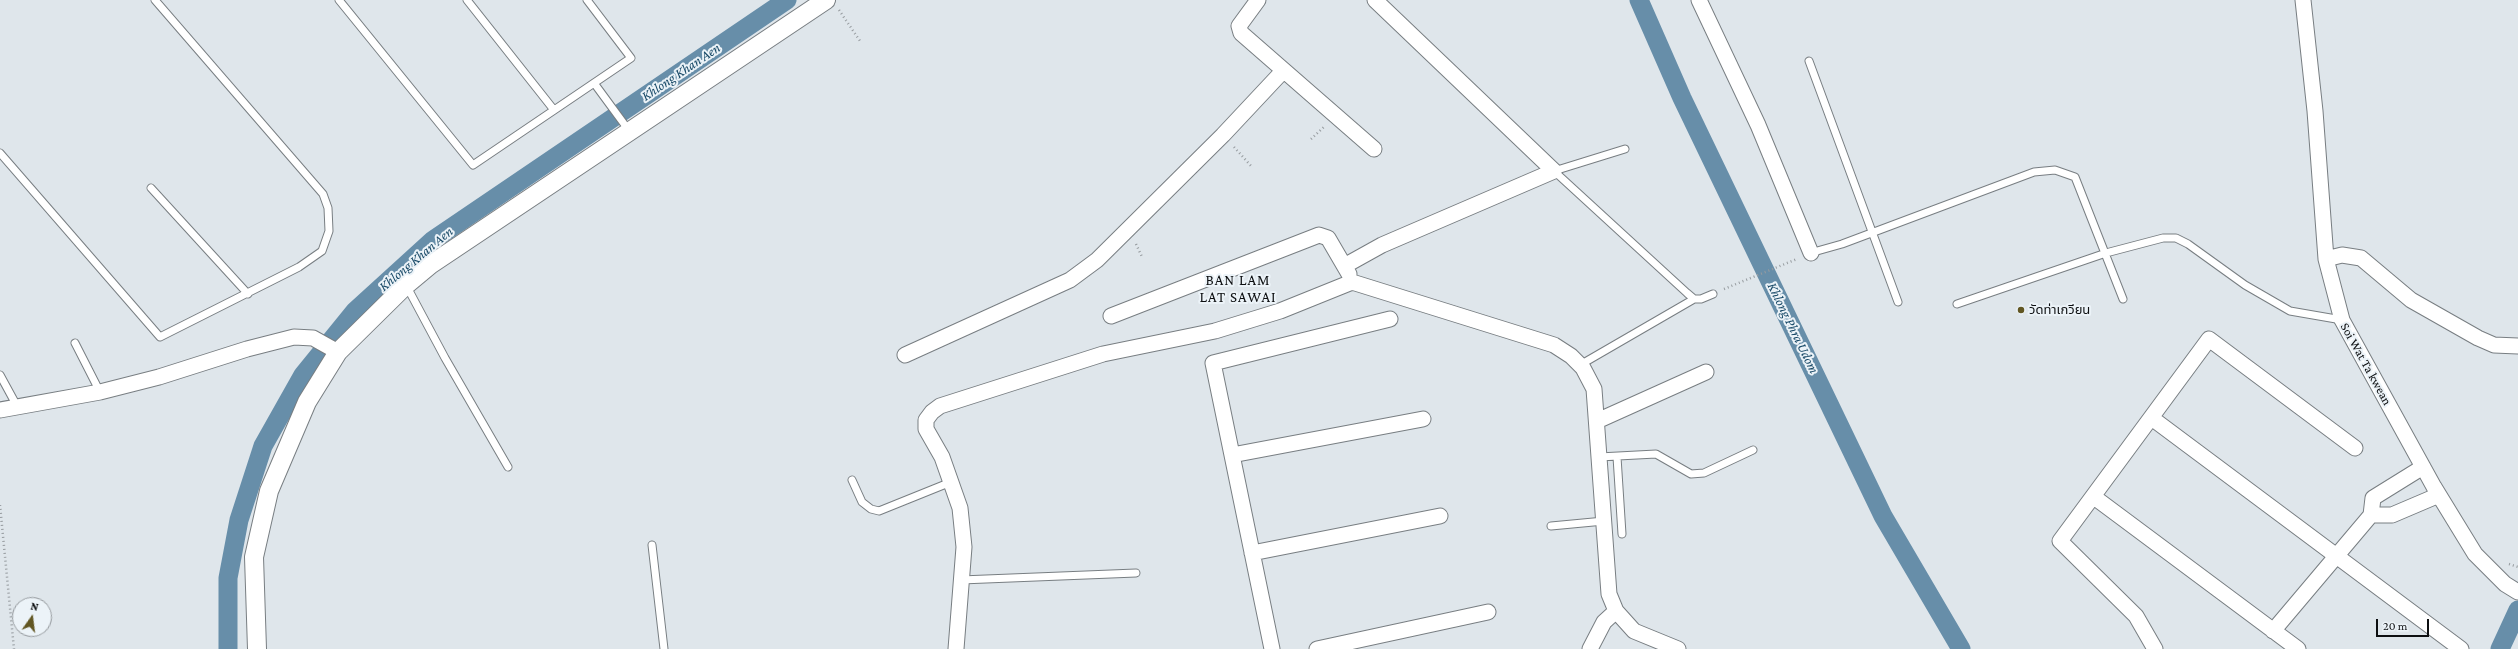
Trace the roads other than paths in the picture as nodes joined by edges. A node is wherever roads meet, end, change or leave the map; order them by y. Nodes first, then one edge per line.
1 (155, 0) edge
2 (339, 0) edge
3 (467, 0) edge
4 (587, 0) edge
5 (1258, 0) edge
6 (1375, 0) edge
7 (1699, 0) edge
8 (2303, 0) edge
9 (831, 3) edge
10 (1809, 61) dead end
11 (1283, 71) junction
12 (595, 84) junction
13 (554, 110) junction
14 (630, 131) junction
15 (1374, 149) dead end
16 (1625, 149) dead end
17 (0, 153) edge
18 (1554, 171) junction
19 (151, 188) dead end
20 (1872, 232) junction
21 (2106, 253) junction
22 (1809, 254) joint
23 (2326, 259) junction
24 (1346, 265) junction
25 (1352, 282) junction
26 (406, 285) junction
27 (248, 294) junction
28 (1712, 294) road end
29 (1694, 299) junction
30 (2123, 299) dead end
31 (1898, 302) dead end
32 (1958, 304) dead end
33 (1111, 316) dead end
34 (1390, 319) dead end
35 (2342, 320) junction
36 (75, 343) dead end
37 (2518, 346) edge
38 (334, 349) junction
39 (905, 355) dead end
40 (1580, 365) junction
41 (1706, 372) dead end
42 (0, 375) edge
43 (100, 392) junction
44 (18, 408) junction
45 (0, 410) edge
46 (1423, 419) dead end
47 (2153, 419) junction
48 (1597, 421) junction
49 (2355, 448) dead end
50 (1753, 450) dead end
51 (1232, 455) junction
52 (1599, 457) junction
53 (1617, 457) junction
54 (508, 467) dead end
55 (2423, 467) junction
56 (852, 480) dead end
57 (951, 482) junction
58 (2439, 495) junction
59 (2094, 497) junction
60 (2371, 515) junction
61 (1440, 516) dead end
62 (1604, 521) junction
63 (1551, 526) dead end
64 (1622, 534) dead end
65 (652, 545) dead end
66 (1252, 553) junction
67 (2336, 557) junction
68 (1136, 573) dead end
69 (961, 580) junction
70 (2518, 592) edge
71 (1616, 611) junction
72 (1488, 612) dead end
73 (2274, 631) junction
74 (257, 649) edge
75 (664, 649) edge
76 (956, 649) edge
77 (1272, 649) edge
78 (1317, 649) edge
79 (1590, 649) edge
80 (1678, 649) edge
81 (2155, 649) edge
82 (2298, 649) edge
83 (2461, 649) edge

1 - 27 lane
2 - 13 lane
3 - 13 lane
4 - 12 lane
5 - 11 street
6 - 18 street
7 - 22 street
8 - 23 street, Soi Wat Ta kwean
9 - 14 street
10 - 20 lane
11 - 15 street
11 - 39 street
12 - 13 lane
12 - 14 lane
14 - 26 street
16 - 18 lane
17 - 27 lane
18 - 24 street
18 - 29 lane
19 - 27 lane
20 - 21 lane
20 - 22 lane
20 - 31 lane
21 - 30 lane
21 - 32 lane
21 - 35 lane
23 - 35 street, Soi Wat Ta kwean
23 - 37 street
24 - 25 street
24 - 33 street
25 - 40 street
25 - 57 street
26 - 38 street
26 - 54 lane
28 - 29 lane
29 - 40 lane
34 - 51 street
35 - 55 street, Soi Wat Ta kwean
36 - 43 lane
38 - 43 street
38 - 74 street
40 - 48 street
41 - 48 street
42 - 44 lane
43 - 44 street
44 - 45 street
46 - 51 street
47 - 49 street
47 - 59 street
47 - 67 street
48 - 52 street
50 - 53 lane
51 - 66 street
52 - 53 lane
52 - 62 street
53 - 64 lane
55 - 58 street, Soi Wat Ta kwean
55 - 60 street
56 - 57 lane
57 - 69 street
58 - 60 street
58 - 70 street, Soi Wat Ta kwean
59 - 73 street
59 - 81 street
60 - 67 street
61 - 66 street
62 - 63 lane
62 - 71 street
65 - 75 lane
66 - 77 street
67 - 73 street
67 - 83 street
68 - 69 lane
69 - 76 street
71 - 79 street
71 - 80 street
72 - 78 street
73 - 82 street

